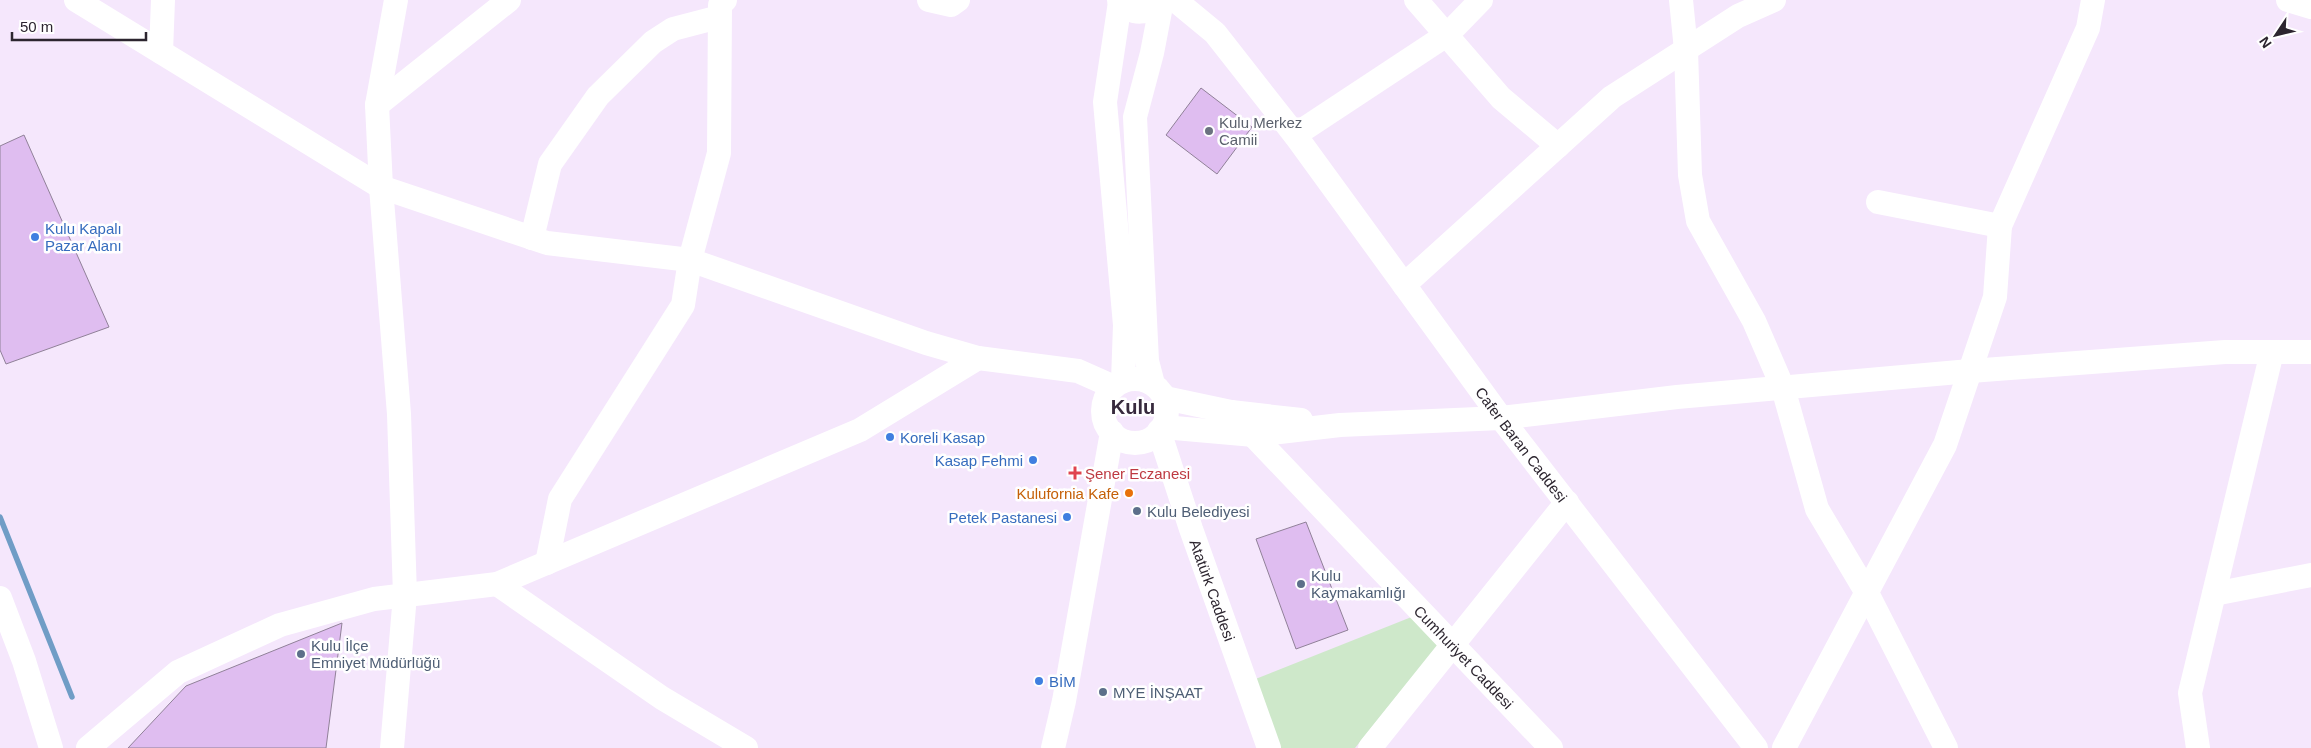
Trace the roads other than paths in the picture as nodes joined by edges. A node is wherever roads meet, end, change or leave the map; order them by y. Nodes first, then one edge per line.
1 (76, 0) edge
2 (163, 0) edge
3 (396, 0) edge
4 (509, 0) edge
5 (929, 0) edge
6 (958, 0) edge
7 (1166, 0) edge
8 (1195, 0) edge
9 (1416, 0) edge
10 (1481, 0) edge
11 (1681, 0) edge
12 (1774, 0) edge
13 (2093, 0) edge
14 (2288, 0) edge
15 (1119, 1) edge
16 (2311, 7) edge
17 (722, 8) edge
18 (1215, 33) junction
19 (1448, 34) junction
20 (1686, 50) junction
21 (161, 52) junction
22 (377, 105) junction
23 (1295, 135) junction
24 (1558, 146) junction
25 (381, 187) junction
26 (1878, 202) dead end
27 (2000, 226) junction
28 (532, 238) junction
29 (690, 260) junction
30 (1404, 285) junction
31 (2272, 352) junction
32 (2311, 352) edge
33 (978, 358) junction
34 (1970, 371) junction
35 (1119, 384) junction
36 (1783, 388) junction
37 (1159, 391) junction
38 (1231, 412) junction
39 (1501, 418) junction
40 (1340, 425) junction
41 (1161, 429) junction
42 (1112, 432) junction
43 (1254, 435) junction
44 (1567, 502) junction
45 (547, 563) junction
46 (2311, 575) edge
47 (497, 584) junction
48 (1867, 592) junction
49 (2214, 594) junction
50 (405, 595) junction
51 (0, 598) edge
52 (1454, 644) junction
53 (109, 740) edge
54 (51, 748) edge
55 (88, 748) edge
56 (392, 748) edge
57 (746, 748) edge
58 (1053, 748) edge
59 (1269, 748) edge
60 (1370, 748) edge
61 (1551, 748) edge
62 (1756, 748) edge
63 (1784, 748) edge
64 (1946, 748) edge
65 (2198, 748) edge

1 - 21 street
2 - 21 street
3 - 22 street
4 - 22 street
5 - 6 street
7 - 15 street
7 - 18 street
7 - 37 street
8 - 18 street
9 - 19 street
10 - 19 street
11 - 20 street
12 - 20 street
13 - 27 street
14 - 16 street
15 - 35 street
17 - 28 street
17 - 29 street
18 - 23 street, Cafer Baran Caddesi
19 - 23 street
19 - 24 street
20 - 24 street
20 - 36 street
21 - 25 street
22 - 25 street
23 - 30 street, Cafer Baran Caddesi
24 - 30 street
25 - 28 street
25 - 50 street
26 - 27 street
27 - 34 street
28 - 29 street
29 - 33 street
29 - 45 street
30 - 39 street, Cafer Baran Caddesi
31 - 32 street
31 - 34 street
31 - 49 street
33 - 35 street
33 - 45 street
34 - 36 street
34 - 48 street
35 - 37 street
35 - 42 street
36 - 39 street
36 - 48 street
37 - 38 street
37 - 41 street
38 - 40 street
38 - 43 street, Cumhuriyet Caddesi
39 - 40 street
39 - 44 street, Cafer Baran Caddesi
40 - 43 street
41 - 42 street
41 - 43 street
41 - 59 street, Atatürk Caddesi
42 - 58 street
43 - 52 street, Cumhuriyet Caddesi
44 - 52 street
44 - 62 street, Cafer Baran Caddesi
45 - 47 street
46 - 49 street
47 - 50 street
47 - 57 street
48 - 63 street
48 - 64 street
49 - 65 street
50 - 53 street
50 - 56 street
51 - 54 street
52 - 60 street
52 - 61 street, Cumhuriyet Caddesi
53 - 55 street

